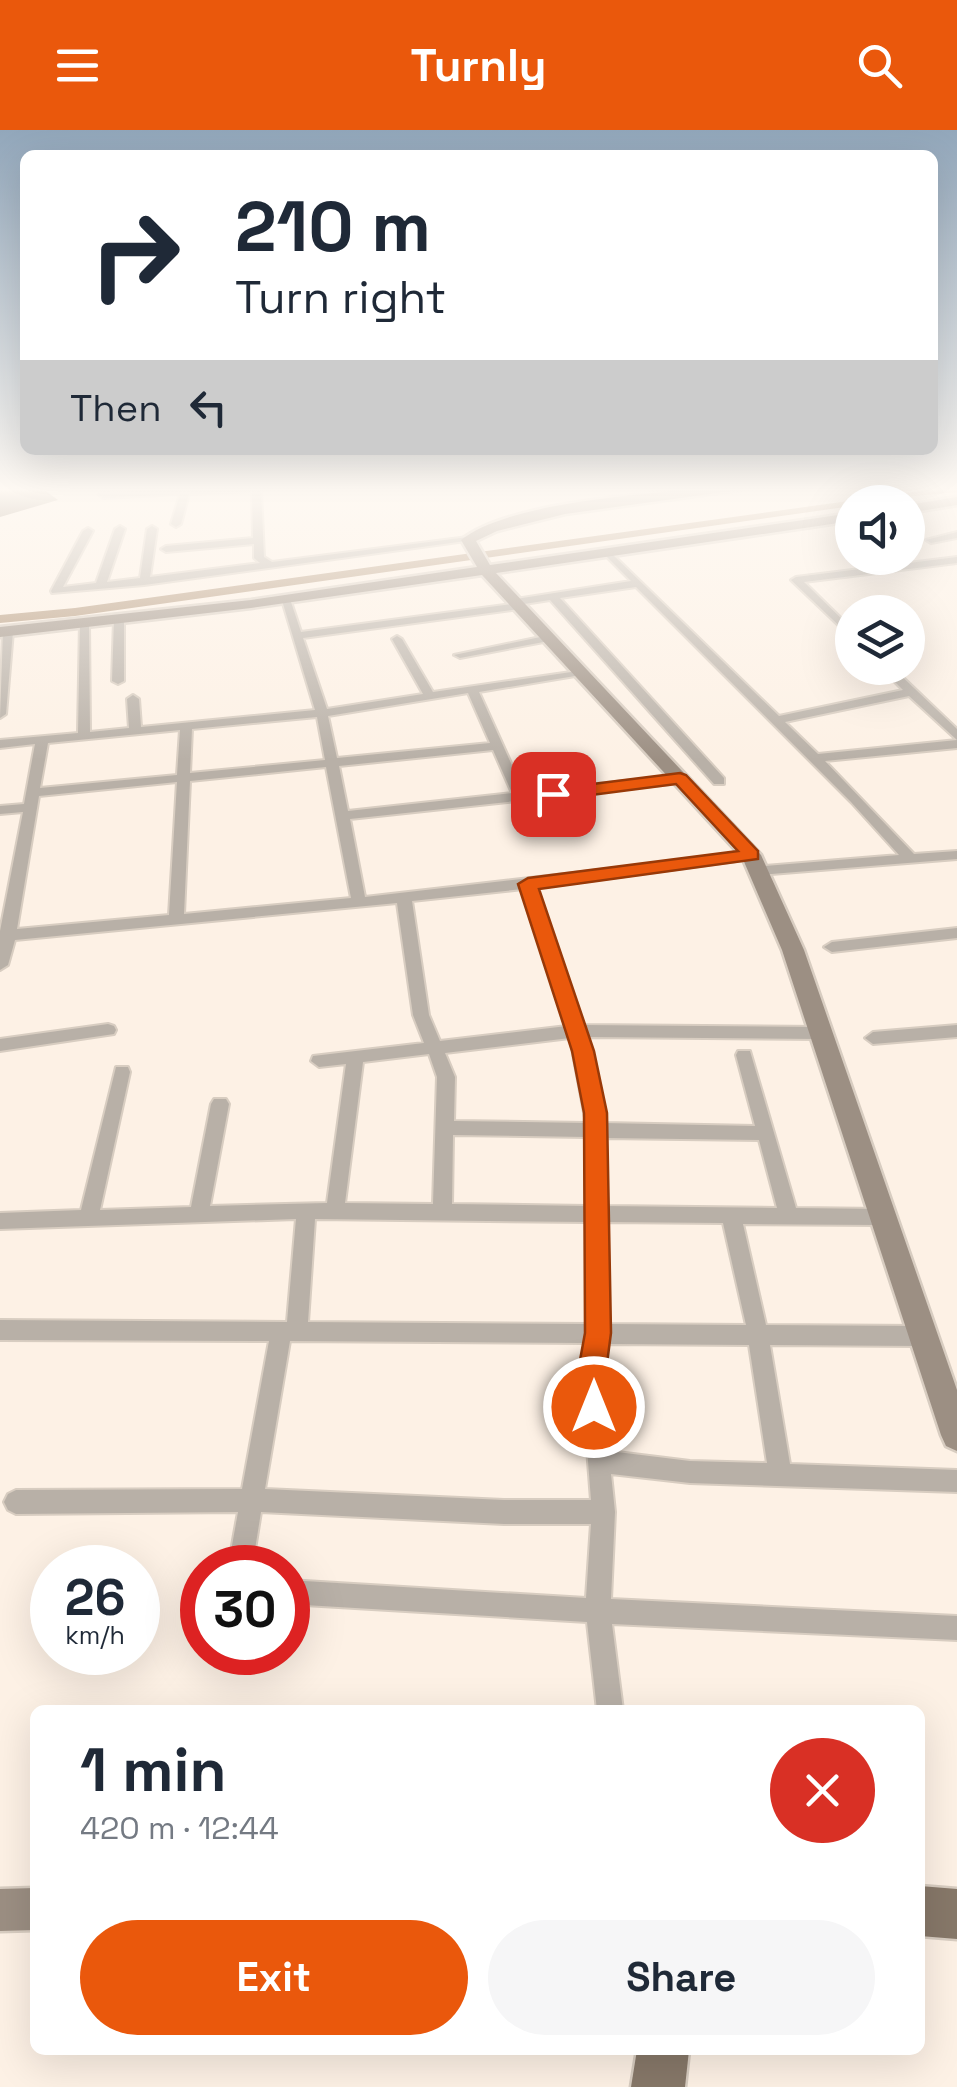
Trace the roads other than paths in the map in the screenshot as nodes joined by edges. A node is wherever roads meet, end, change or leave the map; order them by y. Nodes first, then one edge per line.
1 (64, 577) edge
2 (103, 577) edge
3 (145, 577) edge
4 (179, 577) edge
5 (380, 577) edge
6 (495, 577) edge
7 (633, 577) edge
8 (818, 577) edge
9 (144, 582) junction
10 (638, 583) junction
11 (100, 587) junction
12 (552, 596) junction
13 (286, 599) junction
14 (518, 604) junction
15 (835, 618) edge
16 (119, 619) junction
17 (84, 623) junction
18 (4, 632) edge
19 (297, 636) junction
20 (550, 638) junction
21 (397, 639) dead end
22 (460, 655) dead end
23 (581, 672) junction
24 (118, 681) dead end
25 (904, 685) edge
26 (472, 689) junction
27 (912, 692) junction
28 (430, 696) junction
29 (133, 699) dead end
30 (322, 712) junction
31 (0, 714) edge
32 (777, 720) junction
33 (186, 726) junction
34 (134, 731) junction
35 (84, 736) junction
36 (957, 736) edge
37 (42, 740) junction
38 (0, 744) edge
39 (957, 744) edge
40 (498, 746) junction
41 (940, 746) junction
42 (816, 758) junction
43 (957, 763) edge
44 (332, 764) junction
45 (680, 778) junction
46 (181, 779) junction
47 (719, 781) dead end
48 (521, 798) junction
49 (32, 801) junction
50 (0, 810) edge
51 (342, 816) junction
52 (957, 855) edge
53 (910, 858) junction
54 (755, 863) junction
55 (528, 884) junction
56 (404, 898) junction
57 (359, 902) junction
58 (176, 919) junction
59 (957, 933) edge
60 (5, 935) edge
61 (832, 947) dead end
62 (0, 965) edge
63 (108, 1030) dead end
64 (576, 1030) junction
65 (957, 1031) edge
66 (820, 1033) junction
67 (873, 1038) dead end
68 (0, 1045) edge
69 (436, 1049) junction
70 (744, 1055) dead end
71 (356, 1058) junction
72 (319, 1062) dead end
73 (122, 1072) dead end
74 (220, 1104) dead end
75 (446, 1128) junction
76 (595, 1132) junction
77 (766, 1133) junction
78 (306, 1211) junction
79 (335, 1212) junction
80 (442, 1212) junction
81 (594, 1213) junction
82 (199, 1214) junction
83 (731, 1215) junction
84 (789, 1216) junction
85 (88, 1218) junction
86 (882, 1218) junction
87 (0, 1222) edge
88 (0, 1330) edge
89 (289, 1332) junction
90 (598, 1333) junction
91 (758, 1334) junction
92 (921, 1336) junction
93 (957, 1435) edge
94 (599, 1460) junction
95 (780, 1474) junction
96 (957, 1481) edge
97 (252, 1500) junction
98 (16, 1502) dead end
99 (603, 1512) junction
100 (244, 1545) edge
101 (310, 1594) edge
102 (598, 1609) junction
103 (957, 1628) edge
104 (609, 1705) edge
105 (30, 1909) edge
106 (0, 1910) edge
107 (925, 1911) edge
108 (957, 1914) edge
109 (663, 2055) edge
110 (658, 2087) edge

1 - 11 street
2 - 11 street
3 - 9 street
4 - 9 street
5 - 13 street
6 - 14 street
7 - 10 street
8 - 15 street
9 - 11 street
10 - 12 street
10 - 32 street
12 - 14 street
12 - 47 street
13 - 16 street
13 - 19 street
14 - 19 street
14 - 20 street
16 - 17 street
16 - 24 street
17 - 18 street
17 - 35 street
18 - 31 street
19 - 30 street
20 - 22 street
20 - 23 street
21 - 28 street
23 - 26 street
23 - 45 street
25 - 27 street
26 - 28 street
26 - 40 street
27 - 32 street
27 - 36 street
28 - 30 street
29 - 34 street
30 - 33 street
30 - 44 street
32 - 42 street
33 - 34 street
33 - 46 street
34 - 35 street
35 - 37 street
37 - 38 street
37 - 49 street
39 - 41 street
40 - 44 street
40 - 48 street
41 - 42 street
41 - 43 street
42 - 53 street
44 - 46 street
44 - 51 street
45 - 48 street
45 - 54 street
46 - 49 street
46 - 58 street
48 - 51 street
49 - 50 street
49 - 60 street
51 - 57 street
52 - 53 street
53 - 54 street
54 - 55 street
54 - 66 street
55 - 56 street
55 - 64 street
56 - 57 street
56 - 69 street
57 - 58 street
58 - 60 street
59 - 61 street
60 - 62 street
63 - 68 street
64 - 66 street
64 - 69 street
64 - 76 street
65 - 67 street
66 - 86 street
69 - 71 street
69 - 75 street
70 - 77 street
71 - 72 street
71 - 79 street
73 - 85 street
74 - 82 street
75 - 76 street
75 - 80 street
76 - 77 street
76 - 81 street
77 - 84 street
78 - 79 street
78 - 82 street
78 - 89 street
79 - 80 street
80 - 81 street
81 - 83 street
81 - 90 street
82 - 85 street
83 - 84 street
83 - 91 street
84 - 86 street
85 - 87 street
86 - 92 street
88 - 89 street
89 - 90 street
89 - 97 street
90 - 91 street
90 - 94 street
91 - 92 street
91 - 95 street
92 - 93 street
94 - 95 street
94 - 99 street
95 - 96 street
97 - 98 street
97 - 99 street
97 - 100 street
99 - 102 street
101 - 102 street
102 - 103 street
102 - 104 street
105 - 106 street
107 - 108 main road
109 - 110 main road

